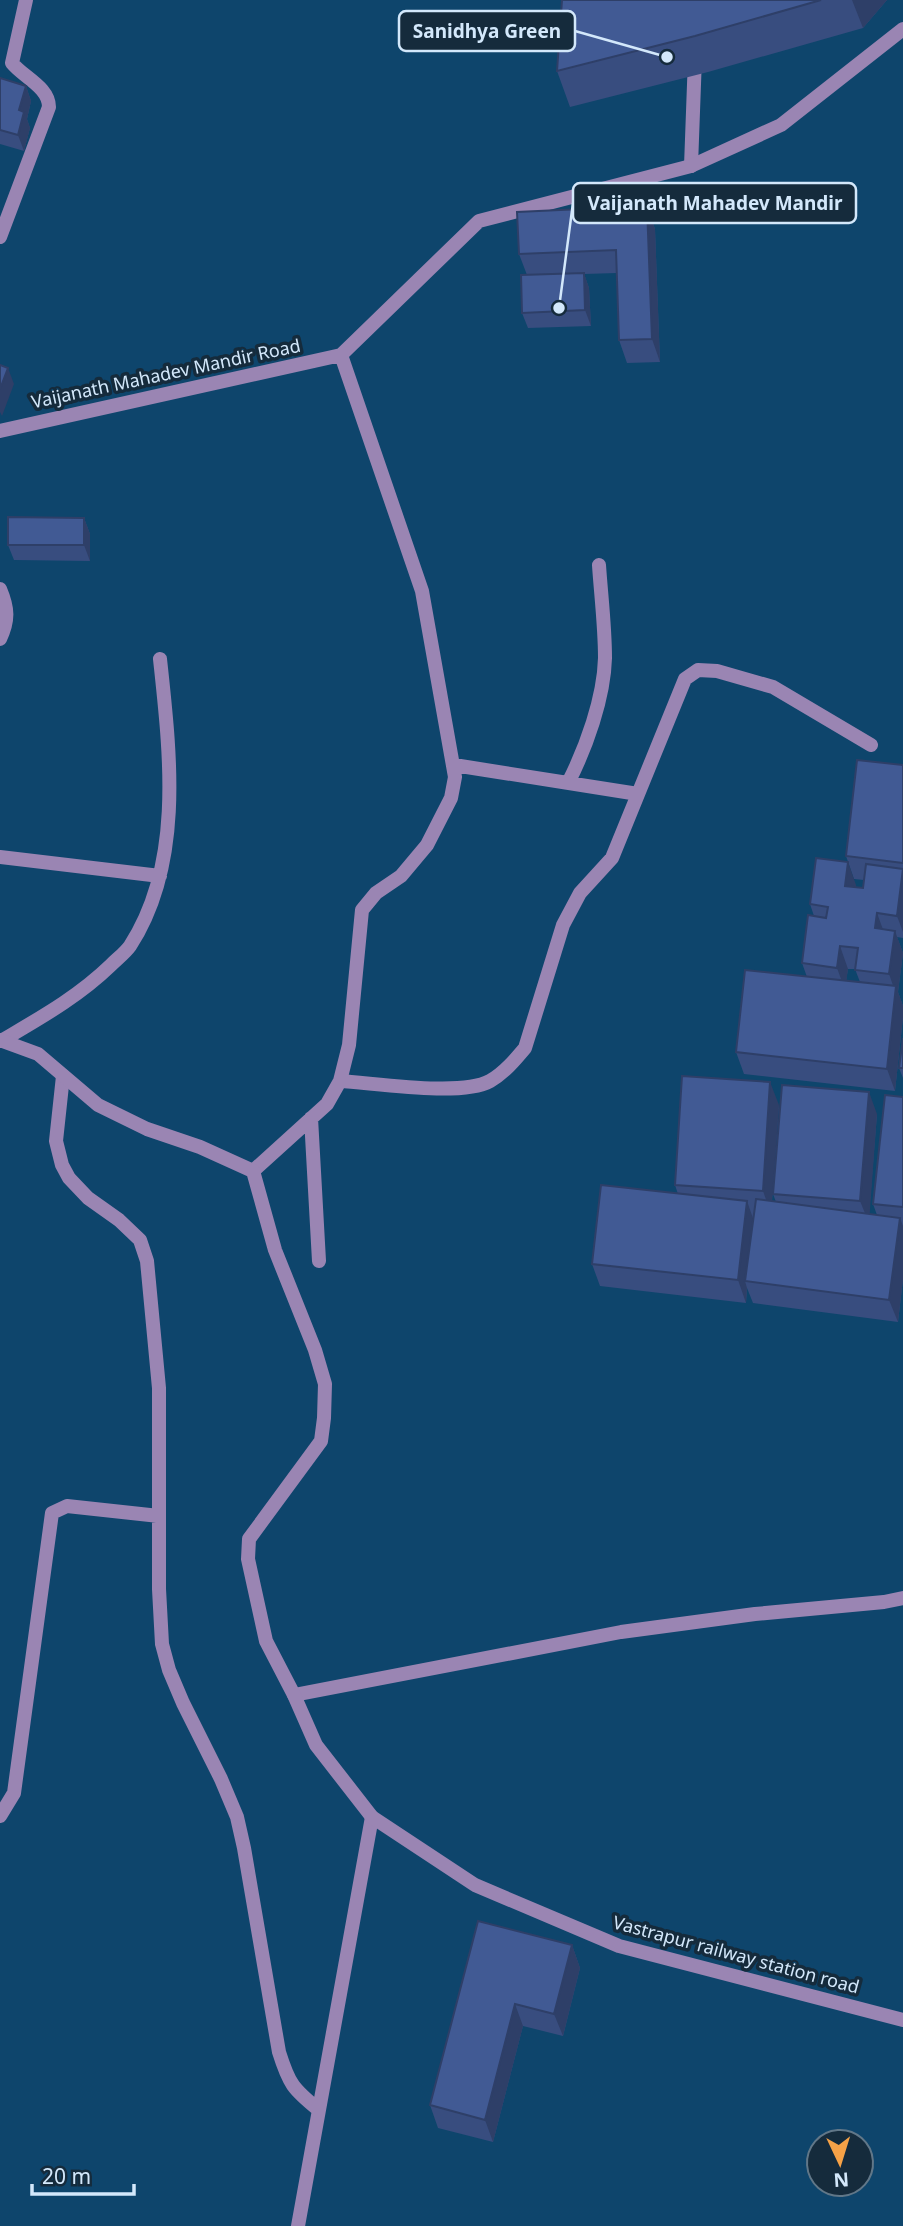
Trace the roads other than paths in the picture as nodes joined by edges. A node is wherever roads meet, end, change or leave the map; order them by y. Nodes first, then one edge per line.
1 (26, 0) edge
2 (903, 29) edge
3 (696, 37) edge
4 (691, 166) junction
5 (0, 237) edge
6 (341, 355) junction
7 (0, 430) edge
8 (599, 565) dead end
9 (0, 589) edge
10 (0, 639) edge
11 (160, 659) dead end
12 (871, 745) dead end
13 (454, 765) junction
14 (568, 783) junction
15 (638, 794) junction
16 (0, 857) edge
17 (160, 876) junction
18 (1, 1041) edge
19 (63, 1076) junction
20 (340, 1081) junction
21 (311, 1118) junction
22 (253, 1171) junction
23 (318, 1261) dead end
24 (159, 1516) junction
25 (903, 1598) edge
26 (294, 1695) junction
27 (0, 1816) edge
28 (372, 1817) junction
29 (903, 2020) edge
30 (319, 2109) junction
31 (298, 2226) edge

1 - 5 street
2 - 4 street
3 - 4 street
4 - 6 street
6 - 7 street, Vaijanath Mahadev Mandir Road
6 - 13 street
8 - 14 street
9 - 10 street
11 - 17 street
12 - 15 street
13 - 14 street
13 - 20 street
14 - 15 street
15 - 20 street
16 - 17 street
17 - 18 street
18 - 19 street
19 - 22 street
19 - 24 street
20 - 21 street
21 - 22 street
21 - 23 street
22 - 26 street, Vastrapur railway station road
24 - 27 street
24 - 30 street
25 - 26 street
26 - 28 street, Vastrapur railway station road
28 - 29 street, Vastrapur railway station road
28 - 30 street
30 - 31 street

